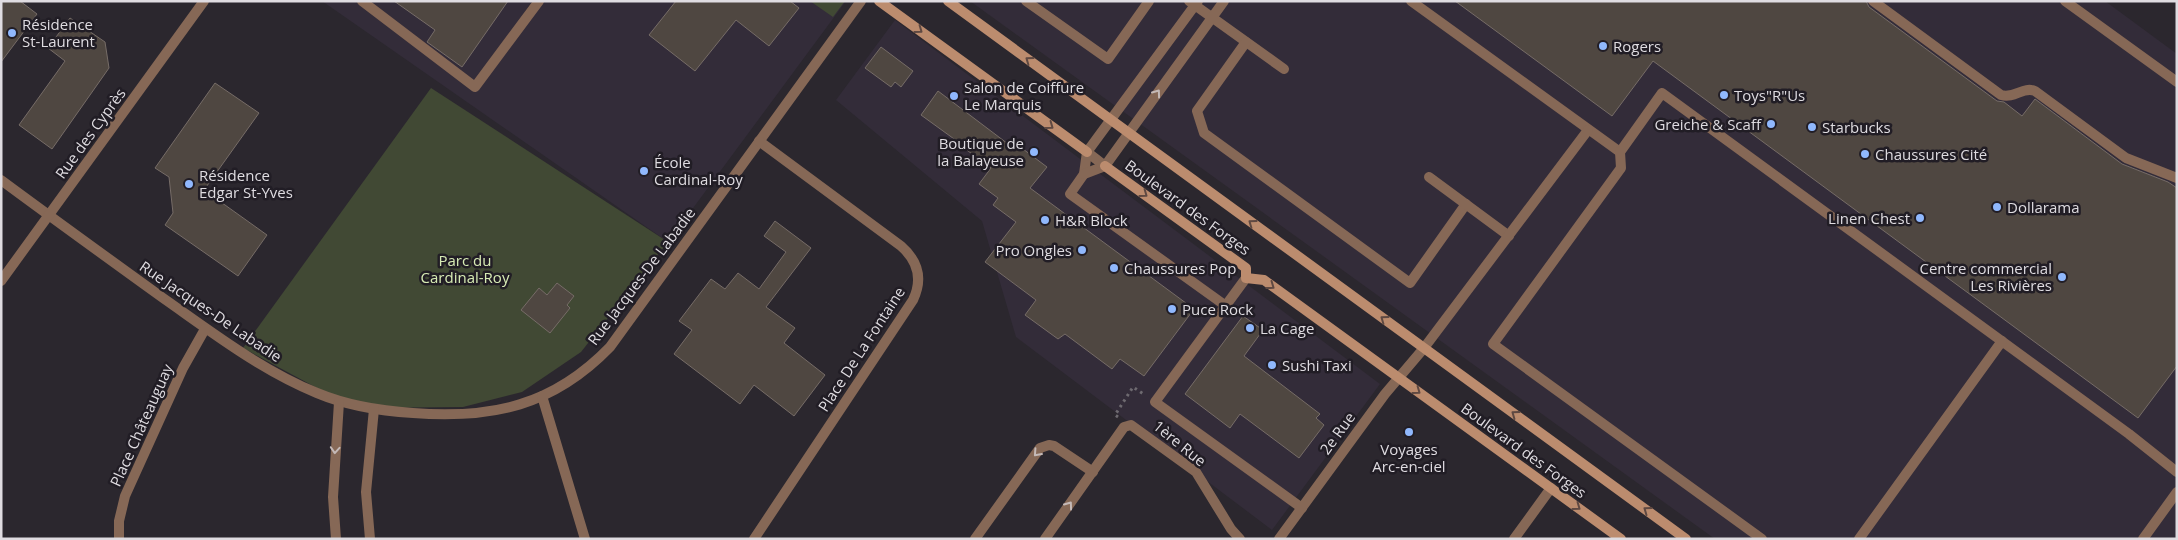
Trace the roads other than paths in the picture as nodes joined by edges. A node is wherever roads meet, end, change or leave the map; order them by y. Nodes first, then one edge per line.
1 (204, 1) edge
2 (362, 1) edge
3 (539, 1) edge
4 (861, 1) edge
5 (879, 1) edge
6 (948, 1) edge
7 (1026, 1) edge
8 (1149, 1) edge
9 (1224, 1) edge
10 (1411, 1) edge
11 (1874, 1) edge
12 (2065, 1) edge
13 (1194, 3) edge
14 (1212, 17) junction
15 (1246, 42) junction
16 (1284, 69) dead end
17 (2177, 82) edge
18 (1111, 120) junction
19 (1588, 130) junction
20 (1128, 132) junction
21 (759, 141) junction
22 (1087, 152) junction
23 (1620, 152) junction
24 (1105, 166) junction
25 (1084, 174) junction
26 (1429, 177) dead end
27 (2177, 178) edge
28 (1, 180) edge
29 (1466, 204) junction
30 (49, 215) junction
31 (1509, 236) junction
32 (1246, 278) junction
33 (1, 281) edge
34 (1226, 306) junction
35 (205, 328) junction
36 (2002, 342) junction
37 (1424, 348) junction
38 (1399, 378) junction
39 (542, 396) junction
40 (339, 402) junction
41 (374, 409) junction
42 (1092, 472) junction
43 (2177, 472) edge
44 (1551, 488) junction
45 (2177, 492) edge
46 (1302, 508) junction
47 (119, 539) edge
48 (336, 539) edge
49 (370, 539) edge
50 (585, 539) edge
51 (754, 539) edge
52 (975, 539) edge
53 (1045, 539) edge
54 (1240, 539) edge
55 (1279, 539) edge
56 (1514, 539) edge
57 (1620, 539) edge
58 (1686, 539) edge
59 (1762, 539) edge
60 (1859, 539) edge
61 (2143, 539) edge

1 - 30 street, Rue des Cyprès
2 - 3 street
4 - 21 street, Rue Jacques-De Labadie
5 -> 22 main road, Boulevard des Forges
18 -> 6 main road, Boulevard des Forges
7 - 8 street
9 - 14 street
10 - 19 street
11 - 27 street
12 - 17 street
13 - 14 street
13 - 18 street
14 - 15 street
20 -> 14 street
15 - 16 street
15 - 29 street
18 - 20 main road, Boulevard des Forges
18 - 22 street
19 - 23 street
19 - 31 street, 2e Rue
20 - 24 street
37 -> 20 main road, Boulevard des Forges
21 - 39 street, Rue Jacques-De Labadie
21 - 51 street, Place De La Fontaine
22 - 24 street, Boulevard des Forges
22 - 25 street
23 - 36 street
23 - 59 street
24 - 25 street
24 -> 32 main road, Boulevard des Forges
25 - 34 street
26 - 29 street
28 - 30 street, Rue Jacques-De Labadie
29 - 31 street
30 - 33 street, Rue des Cyprès
30 - 35 street, Rue Jacques-De Labadie
31 - 37 street, 2e Rue
32 - 34 street
32 -> 38 main road, Boulevard des Forges
34 - 46 street
35 - 40 street, Rue Jacques-De Labadie
35 - 47 street, Place Châteauguay
36 - 43 street
36 - 60 street
37 - 38 street, 2e Rue
58 -> 37 main road, Boulevard des Forges
38 -> 44 main road, Boulevard des Forges
38 - 46 street, 2e Rue
39 - 41 street, Rue Jacques-De Labadie
39 - 50 street
40 - 41 street, Rue Jacques-De Labadie
40 -> 48 street
41 - 49 street
42 -> 52 street
53 -> 42 street, 1ère Rue
42 - 54 street, 1ère Rue
44 - 56 street
44 -> 57 main road, Boulevard des Forges
45 - 61 street
46 - 55 street, 2e Rue

